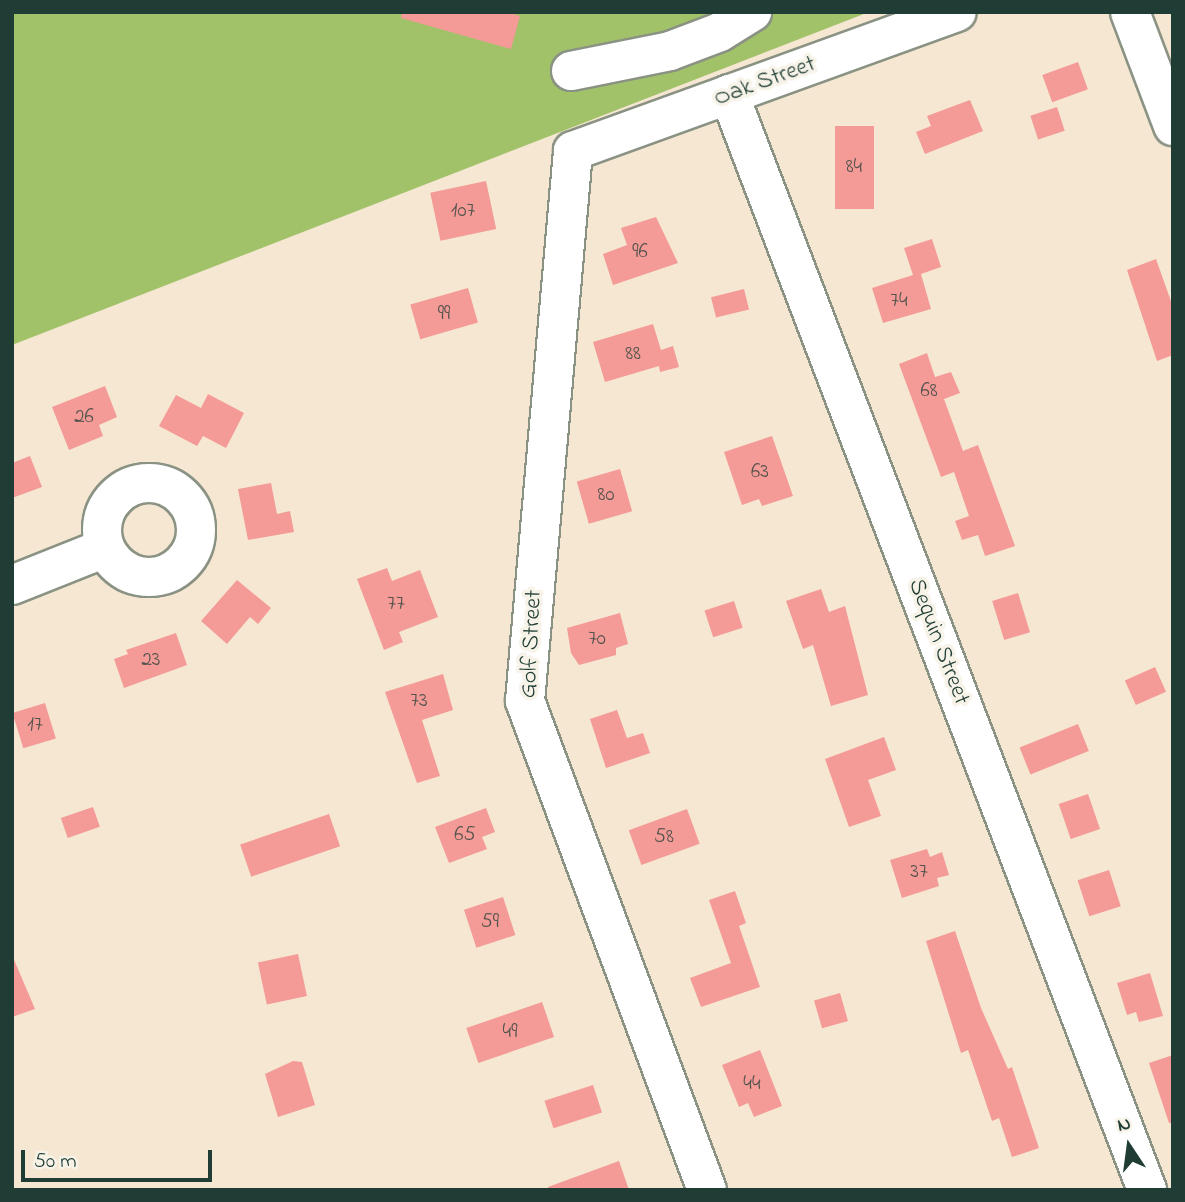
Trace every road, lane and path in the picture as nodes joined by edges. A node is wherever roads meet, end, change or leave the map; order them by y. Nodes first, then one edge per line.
1 (752, 12) edge
2 (957, 12) edge
3 (1130, 12) edge
4 (571, 71) dead end
5 (729, 94) junction
6 (1173, 126) edge
7 (573, 151) joint
8 (105, 548) dead end
9 (12, 585) edge
10 (707, 1190) edge
11 (1147, 1190) edge

1 - 4 street
2 - 5 street, Oak Street
3 - 6 street
5 - 7 street, Oak Street
5 - 11 street, Sequin Street
7 - 10 street, Golf Street
8 - 9 street

